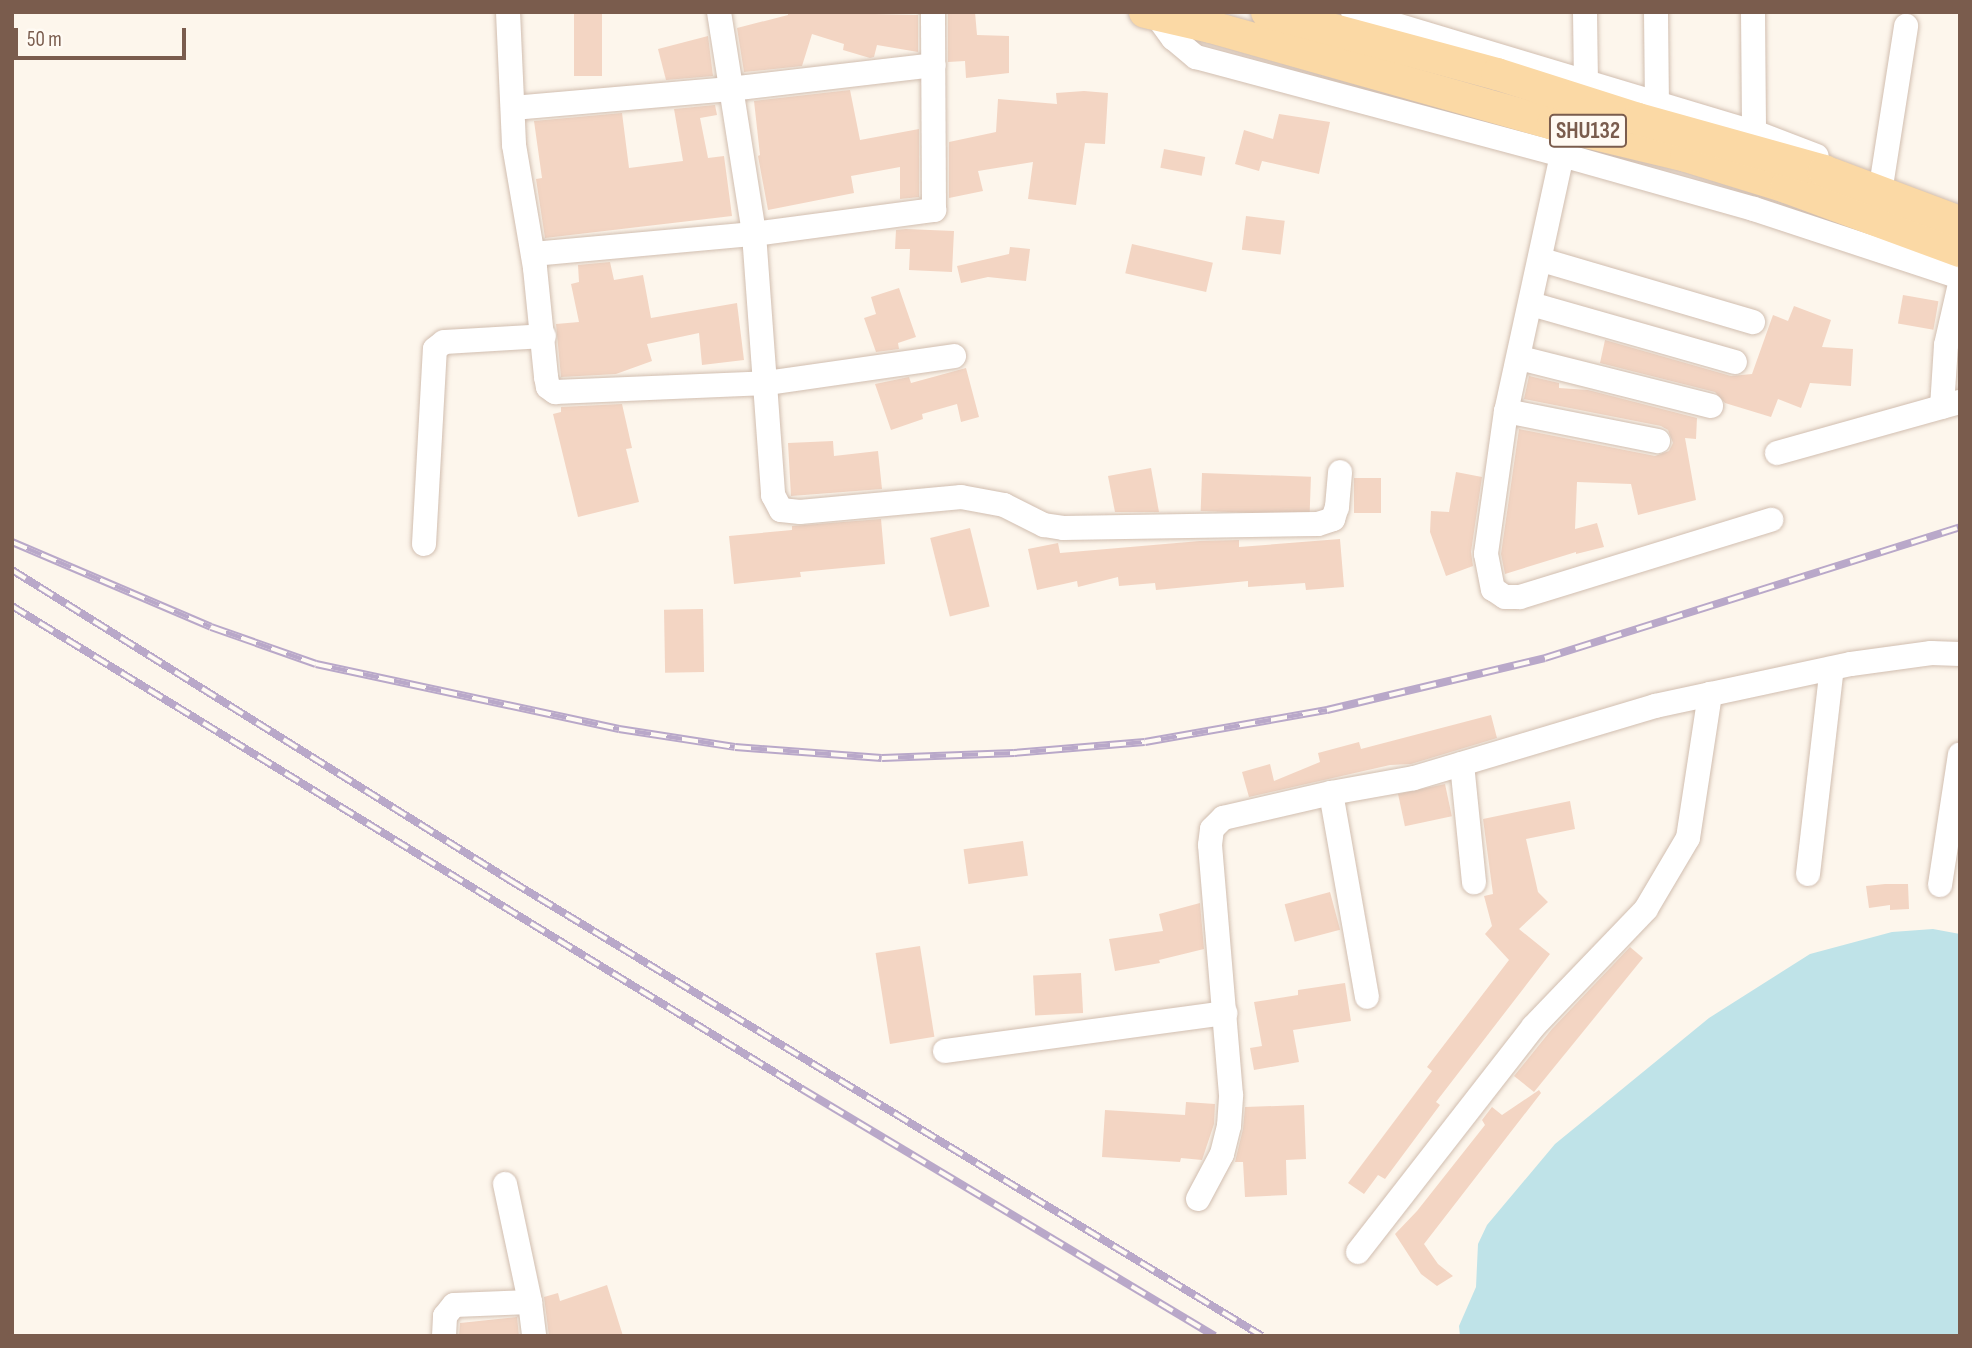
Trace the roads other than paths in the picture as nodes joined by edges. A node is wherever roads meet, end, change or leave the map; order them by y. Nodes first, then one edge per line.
1 (508, 12) edge
2 (719, 12) edge
3 (933, 12) edge
4 (1267, 12) edge
5 (1353, 12) edge
6 (1585, 12) edge
7 (1656, 12) edge
8 (1753, 12) edge
9 (1150, 14) edge
10 (1382, 15) edge
11 (1906, 26) dead end
12 (934, 65) junction
13 (1586, 81) junction
14 (730, 89) junction
15 (1657, 103) junction
16 (513, 108) junction
17 (1754, 132) junction
18 (1562, 155) junction
19 (1882, 180) junction
20 (1960, 209) edge
21 (1960, 222) edge
22 (754, 234) junction
23 (1960, 251) edge
24 (533, 254) junction
25 (1542, 260) junction
26 (1960, 277) edge
27 (1960, 284) edge
28 (1531, 304) junction
29 (1753, 323) dead end
30 (544, 335) junction
31 (954, 356) dead end
32 (1520, 358) junction
33 (1735, 362) dead end
34 (767, 383) junction
35 (1951, 405) edge
36 (1711, 407) dead end
37 (1506, 411) junction
38 (1658, 441) dead end
39 (1777, 453) dead end
40 (1340, 472) dead end
41 (1771, 520) dead end
42 (424, 544) dead end
43 (1960, 654) edge
44 (1832, 668) junction
45 (1710, 694) junction
46 (1960, 755) edge
47 (1462, 764) junction
48 (1331, 793) junction
49 (1808, 874) dead end
50 (1474, 882) dead end
51 (1940, 885) dead end
52 (1367, 998) dead end
53 (1225, 1013) junction
54 (945, 1052) dead end
55 (505, 1184) dead end
56 (1198, 1199) dead end
57 (1358, 1252) dead end
58 (530, 1301) junction
59 (444, 1336) edge
60 (534, 1336) edge

1 - 16 street
2 - 14 street
3 - 12 street
4 - 21 main road, SHU132
5 - 10 street
6 - 13 street
7 - 15 street
8 - 17 street
9 - 18 street
9 - 23 main road, SHU132
10 - 13 street
11 - 19 street
12 - 14 street
12 - 22 street
13 - 15 street
14 - 16 street
14 - 22 street
15 - 17 street
16 - 24 street
17 - 19 street
18 - 25 street
18 - 26 street
19 - 20 street
22 - 24 street
22 - 34 street
24 - 30 street
25 - 28 street
25 - 29 street
27 - 35 street
28 - 32 street
28 - 33 street
30 - 34 street
30 - 42 street
31 - 34 street
32 - 36 street
32 - 37 street
34 - 40 street
35 - 39 street
37 - 38 street
37 - 41 street
43 - 44 street
44 - 45 street
44 - 49 street
45 - 47 street
45 - 57 street
46 - 51 street
47 - 48 street
47 - 50 street
48 - 52 street
48 - 53 street
53 - 54 street
53 - 56 street
55 - 58 street
58 - 59 street
58 - 60 street

